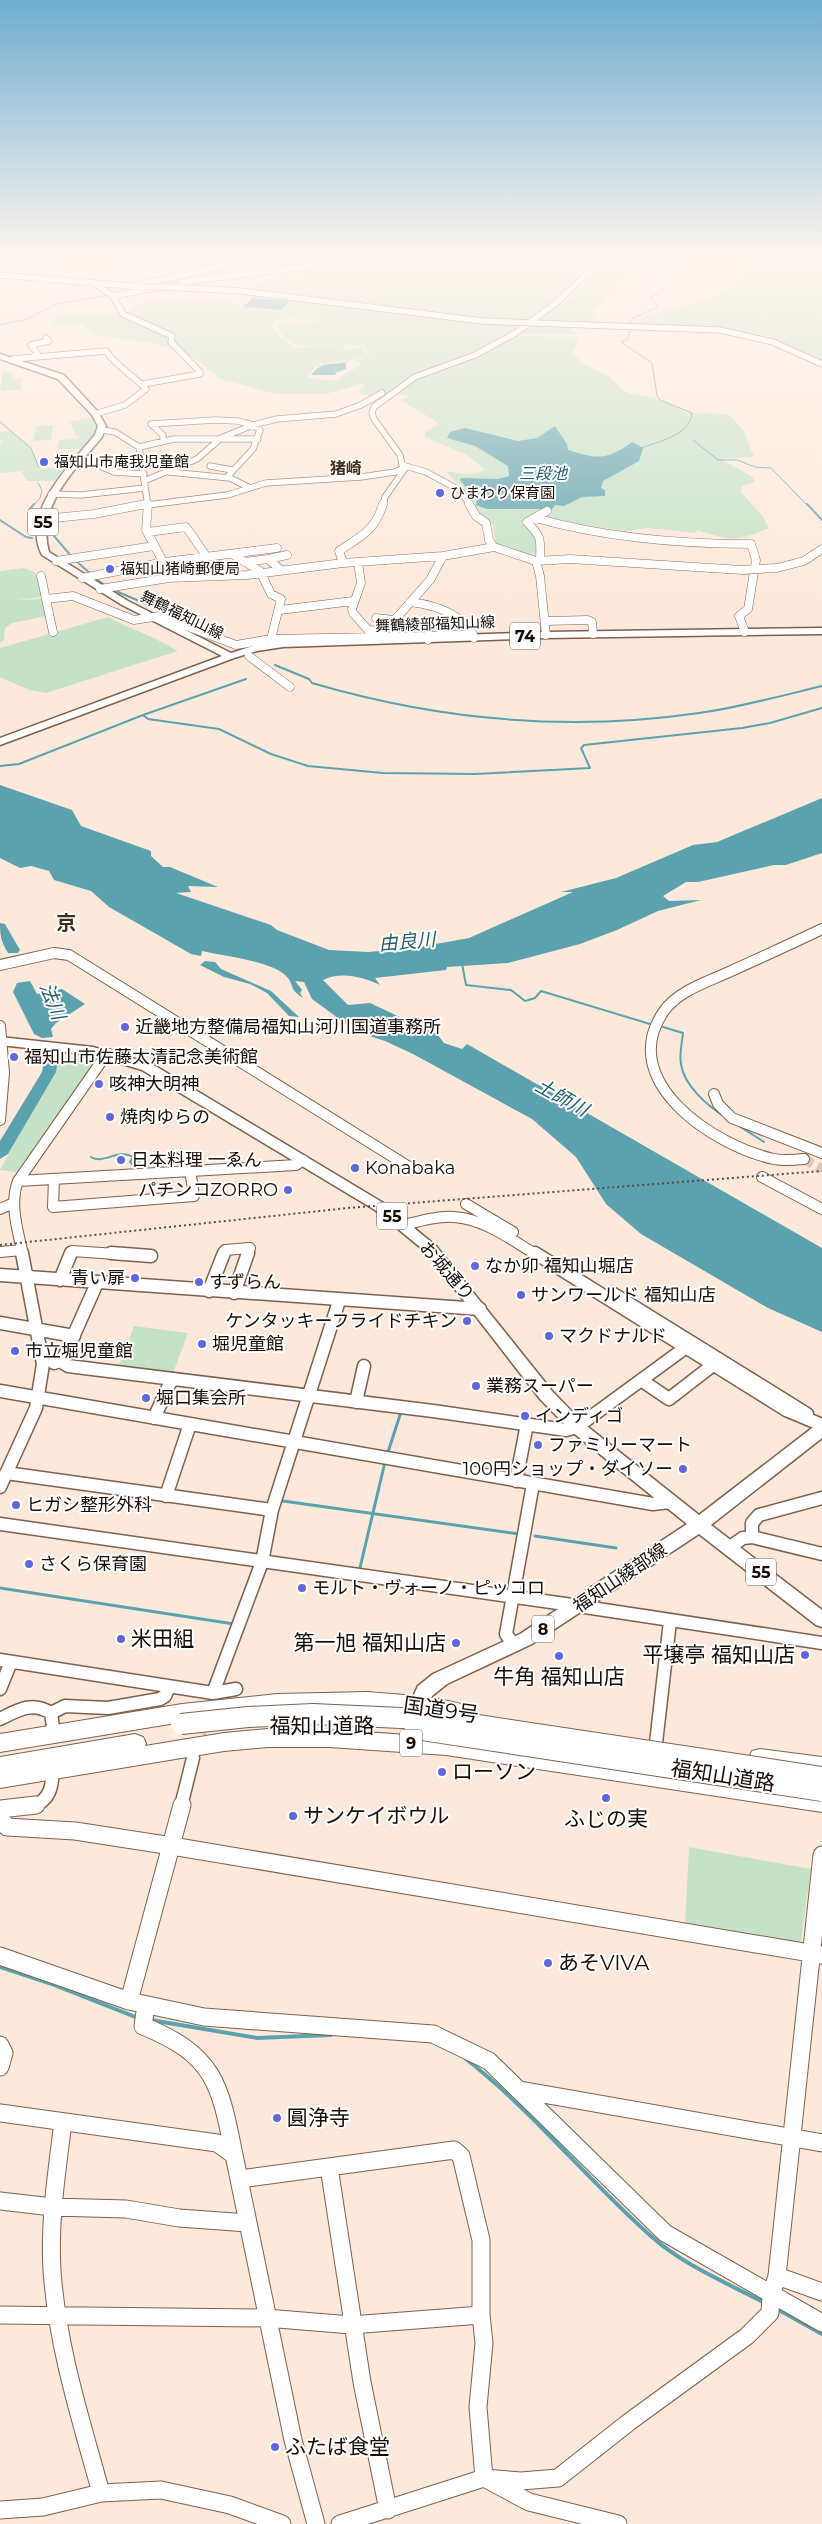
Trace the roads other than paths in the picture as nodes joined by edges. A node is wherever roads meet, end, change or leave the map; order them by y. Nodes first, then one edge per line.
1 (50, 373) edge
2 (127, 373) edge
3 (200, 373) edge
4 (426, 373) edge
5 (143, 384) junction
6 (402, 386) junction
7 (95, 414) junction
8 (253, 425) junction
9 (102, 430) junction
10 (221, 438) junction
11 (258, 439) junction
12 (163, 440) junction
13 (139, 446) junction
14 (78, 461) junction
15 (210, 466) dead end
16 (406, 467) junction
17 (232, 470) junction
18 (169, 472) junction
19 (230, 478) junction
20 (144, 481) junction
21 (250, 488) junction
22 (51, 494) junction
23 (148, 504) junction
24 (547, 511) dead end
25 (536, 518) junction
26 (44, 519) junction
27 (148, 532) junction
28 (154, 546) junction
29 (494, 547) junction
30 (278, 548) dead end
31 (822, 549) edge
32 (232, 554) junction
33 (287, 555) dead end
34 (444, 556) junction
35 (207, 558) junction
36 (268, 560) junction
37 (56, 561) junction
38 (536, 561) junction
39 (165, 562) junction
40 (358, 562) junction
41 (243, 563) junction
42 (343, 563) junction
43 (755, 569) junction
44 (281, 570) junction
45 (263, 573) junction
46 (40, 576) dead end
47 (82, 578) junction
48 (169, 578) junction
49 (100, 589) junction
50 (46, 599) junction
51 (352, 600) junction
52 (410, 602) junction
53 (280, 610) junction
54 (151, 618) junction
55 (376, 618) dead end
56 (394, 620) junction
57 (545, 621) junction
58 (822, 631) edge
59 (53, 632) dead end
60 (745, 632) junction
61 (393, 634) junction
62 (593, 634) junction
63 (546, 635) junction
64 (474, 636) junction
65 (427, 638) junction
66 (271, 639) junction
67 (249, 656) dead end
68 (226, 658) junction
69 (290, 687) dead end
70 (0, 742) edge
71 (822, 929) edge
72 (0, 965) edge
73 (0, 1026) edge
74 (2, 1041) edge
75 (109, 1054) junction
76 (714, 1094) dead end
77 (0, 1120) edge
78 (822, 1153) edge
79 (804, 1159) tunnel mouth
80 (303, 1160) junction
81 (190, 1170) junction
82 (414, 1170) dead end
83 (762, 1177) dead end
84 (54, 1180) junction
85 (18, 1181) junction
86 (14, 1203) junction
87 (466, 1204) dead end
88 (0, 1209) edge
89 (822, 1209) edge
90 (404, 1225) junction
91 (22, 1250) junction
92 (0, 1252) edge
93 (151, 1256) dead end
94 (0, 1275) edge
95 (27, 1277) junction
96 (60, 1280) junction
97 (97, 1283) junction
98 (209, 1291) junction
99 (234, 1293) junction
100 (339, 1300) junction
101 (480, 1309) junction
102 (0, 1323) edge
103 (36, 1329) junction
104 (74, 1336) junction
105 (684, 1348) junction
106 (60, 1362) junction
107 (43, 1364) junction
108 (713, 1365) junction
109 (364, 1366) dead end
110 (172, 1379) junction
111 (641, 1380) junction
112 (0, 1391) edge
113 (310, 1396) junction
114 (39, 1398) junction
115 (356, 1402) junction
116 (154, 1418) junction
117 (190, 1424) junction
118 (527, 1424) junction
119 (577, 1426) junction
120 (820, 1426) edge
121 (295, 1442) junction
122 (6, 1473) junction
123 (516, 1481) junction
124 (533, 1484) junction
125 (0, 1487) edge
126 (166, 1496) junction
127 (822, 1498) edge
128 (670, 1502) junction
129 (272, 1510) junction
130 (0, 1524) edge
131 (700, 1524) junction
132 (752, 1537) junction
133 (730, 1546) junction
134 (822, 1554) edge
135 (262, 1562) junction
136 (511, 1597) junction
137 (578, 1606) junction
138 (670, 1620) junction
139 (822, 1620) edge
140 (822, 1643) edge
141 (514, 1645) junction
142 (5, 1661) edge
143 (169, 1686) junction
144 (0, 1689) edge
145 (236, 1689) dead end
146 (213, 1693) junction
147 (417, 1705) junction
148 (0, 1719) edge
149 (52, 1724) junction
150 (182, 1730) junction
151 (408, 1742) junction
152 (0, 1743) edge
153 (656, 1743) junction
154 (0, 1753) edge
155 (193, 1758) tunnel mouth
156 (0, 1766) edge
157 (822, 1766) edge
158 (53, 1770) junction
159 (822, 1778) edge
160 (0, 1779) edge
161 (822, 1791) edge
162 (822, 1802) edge
163 (0, 1809) edge
164 (0, 1818) edge
165 (172, 1846) junction
166 (822, 1855) edge
167 (817, 1954) edge
168 (0, 1956) edge
169 (129, 2001) junction
170 (144, 2014) junction
171 (0, 2045) edge
172 (0, 2067) edge
173 (520, 2090) junction
174 (0, 2113) edge
175 (63, 2122) junction
176 (790, 2138) junction
177 (822, 2143) edge
178 (234, 2155) junction
179 (329, 2167) junction
180 (240, 2178) junction
181 (0, 2200) edge
182 (52, 2207) junction
183 (248, 2224) junction
184 (777, 2276) junction
185 (822, 2292) edge
186 (771, 2296) junction
187 (0, 2314) edge
188 (481, 2315) junction
189 (58, 2316) junction
190 (266, 2318) junction
191 (822, 2323) edge
192 (351, 2325) junction
193 (484, 2478) junction
194 (101, 2493) junction
195 (0, 2510) edge
196 (388, 2510) junction
197 (282, 2524) edge
198 (316, 2524) edge
199 (340, 2524) edge
200 (618, 2524) edge

1 - 7 main road
2 - 5 street
3 - 5 street
4 - 6 street
5 - 7 street
6 - 8 street
6 - 16 street
7 - 9 main road
8 - 10 street
8 - 11 street
8 - 12 street
9 - 13 street
9 - 14 main road, 舞鶴福知山線 / 55
10 - 11 street
10 - 12 street
10 - 18 street
11 - 17 street
12 - 13 street
13 - 20 street
14 - 20 street
14 - 22 main road, 舞鶴福知山線 / 55
15 - 17 street
16 - 21 street
16 - 29 street
16 - 42 street
17 - 19 street
18 - 19 street
18 - 20 street
19 - 21 street
20 - 22 street
20 - 23 street
21 - 23 street
22 - 26 main road, 舞鶴福知山線 / 55
23 - 26 street
23 - 27 street
24 - 25 street
25 - 38 street
25 - 43 street
26 - 37 main road, 舞鶴福知山線 / 55
27 - 28 street
27 - 35 street
28 - 37 street
28 - 39 street
29 - 34 street
29 - 38 street
30 - 32 street
31 - 43 street
32 - 35 street
32 - 41 street
33 - 36 street
34 - 40 street
34 - 52 street
35 - 39 street
36 - 41 street
36 - 44 street
37 - 47 main road, 舞鶴福知山線 / 55
38 - 43 street
38 - 57 street
39 - 47 street
39 - 48 street
40 - 42 street
40 - 51 street
41 - 45 street
42 - 44 street
43 - 60 street
44 - 45 street
45 - 48 street
45 - 53 street
46 - 50 street
47 - 49 main road, 舞鶴福知山線 / 55
48 - 49 street
49 - 54 main road, 舞鶴福知山線 / 55
50 - 54 street
50 - 59 street
51 - 53 street
51 - 61 street
52 - 56 street
52 - 64 street
53 - 66 street
54 - 66 street
54 - 68 main road, 舞鶴福知山線 / 55
55 - 56 street
56 - 61 street
57 - 62 street
57 - 63 street
58 - 60 main road, 舞鶴綾部福知山線 / 74
60 - 62 main road, 舞鶴綾部福知山線 / 74
61 - 65 street
61 - 66 street
62 - 63 main road, 舞鶴綾部福知山線 / 74
63 - 64 main road, 舞鶴綾部福知山線 / 74
64 - 65 main road, 舞鶴綾部福知山線 / 74
65 - 68 main road, 舞鶴綾部福知山線 / 74
67 - 69 street
68 - 70 main road, 舞鶴福知山線
71 - 79 street
72 - 82 street
73 - 74 street
74 - 75 main road, お城通り / 55
74 - 77 street
75 - 80 main road, お城通り / 55
75 - 85 street
76 - 78 street
80 - 81 street
80 - 90 main road, お城通り / 55
81 - 84 street
81 - 84 street
83 - 89 street
84 - 85 street
85 - 86 street
86 - 88 street
86 - 91 street
87 - 120 street
90 - 101 main road, お城通り / 55
90 - 105 street
91 - 92 street
91 - 95 street
93 - 96 street
94 - 95 street
95 - 96 street
95 - 103 street
96 - 97 street
97 - 98 street
97 - 104 street
98 - 99 street
98 - 99 street
99 - 100 street
100 - 101 street
100 - 113 street
101 - 119 main road, お城通り / 55
102 - 103 street
103 - 104 street
103 - 107 street
104 - 106 street
105 - 108 street
105 - 111 street
106 - 107 street
106 - 110 street
107 - 114 street
108 - 111 street
108 - 120 street
109 - 115 street
110 - 113 street
110 - 116 street
111 - 119 street
112 - 114 street
113 - 115 street
113 - 121 street
114 - 116 street
114 - 122 street
115 - 118 street
116 - 117 street
117 - 121 street
117 - 126 street
118 - 119 street
118 - 123 street
119 - 128 main road, お城通り / 55
120 - 131 main road, 福知山綾部線 / 8
121 - 123 street
121 - 129 street
122 - 125 street
122 - 126 street
123 - 124 street
124 - 128 street
124 - 136 street
126 - 129 street
127 - 132 street
128 - 131 main road, お城通り / 55
129 - 135 street
130 - 135 street
131 - 133 main road, お城通り / 55
131 - 137 main road, 福知山綾部線 / 8
132 - 133 street
132 - 134 street
133 - 139 main road, お城通り / 55
135 - 136 street
135 - 146 street
136 - 137 street
136 - 141 street
137 - 138 street
137 - 141 main road, 福知山綾部線 / 8
138 - 140 street
138 - 153 street
141 - 147 main road, 福知山綾部線 / 8
142 - 143 street
142 - 144 street
143 - 146 street
143 - 149 street
145 - 146 street
147 - 149 highway, 国道9号 / 9
147 - 151 main road, 福知山綾部線 / 8
147 - 153 highway, 国道9号 / 9
148 - 149 street
149 - 152 highway, 国道9号 / 9
150 - 154 highway, 福知山道路 / 9
150 - 156 highway, 福知山道路 / 9
150 - 159 highway, 福知山道路 / 9, bridge
150 - 161 highway, 福知山道路 / 9, bridge
151 - 158 highway, 国道9号 / 9
151 - 162 highway, 国道9号 / 9
153 - 157 highway, 国道9号 / 9
155 - 165 street
158 - 160 highway, 国道9号 / 9
158 - 163 street
164 - 165 street
165 - 167 street
165 - 169 street
166 - 167 street
167 - 176 street
168 - 169 street
169 - 170 street
170 - 173 street
170 - 178 street
171 - 172 street
173 - 176 street
173 - 186 street
174 - 175 street
175 - 178 street
175 - 182 street
176 - 177 street
176 - 184 street
178 - 180 street
179 - 180 street
179 - 188 street
179 - 192 street
180 - 183 street
181 - 182 street
182 - 183 street
182 - 189 street
183 - 190 street
184 - 185 street
184 - 186 street
186 - 191 street
186 - 193 street
187 - 189 street
188 - 192 street
188 - 193 street
189 - 190 street
189 - 194 street
190 - 192 street
190 - 198 street
192 - 196 street
193 - 196 street
193 - 200 street
194 - 195 street
194 - 197 street
196 - 199 street

